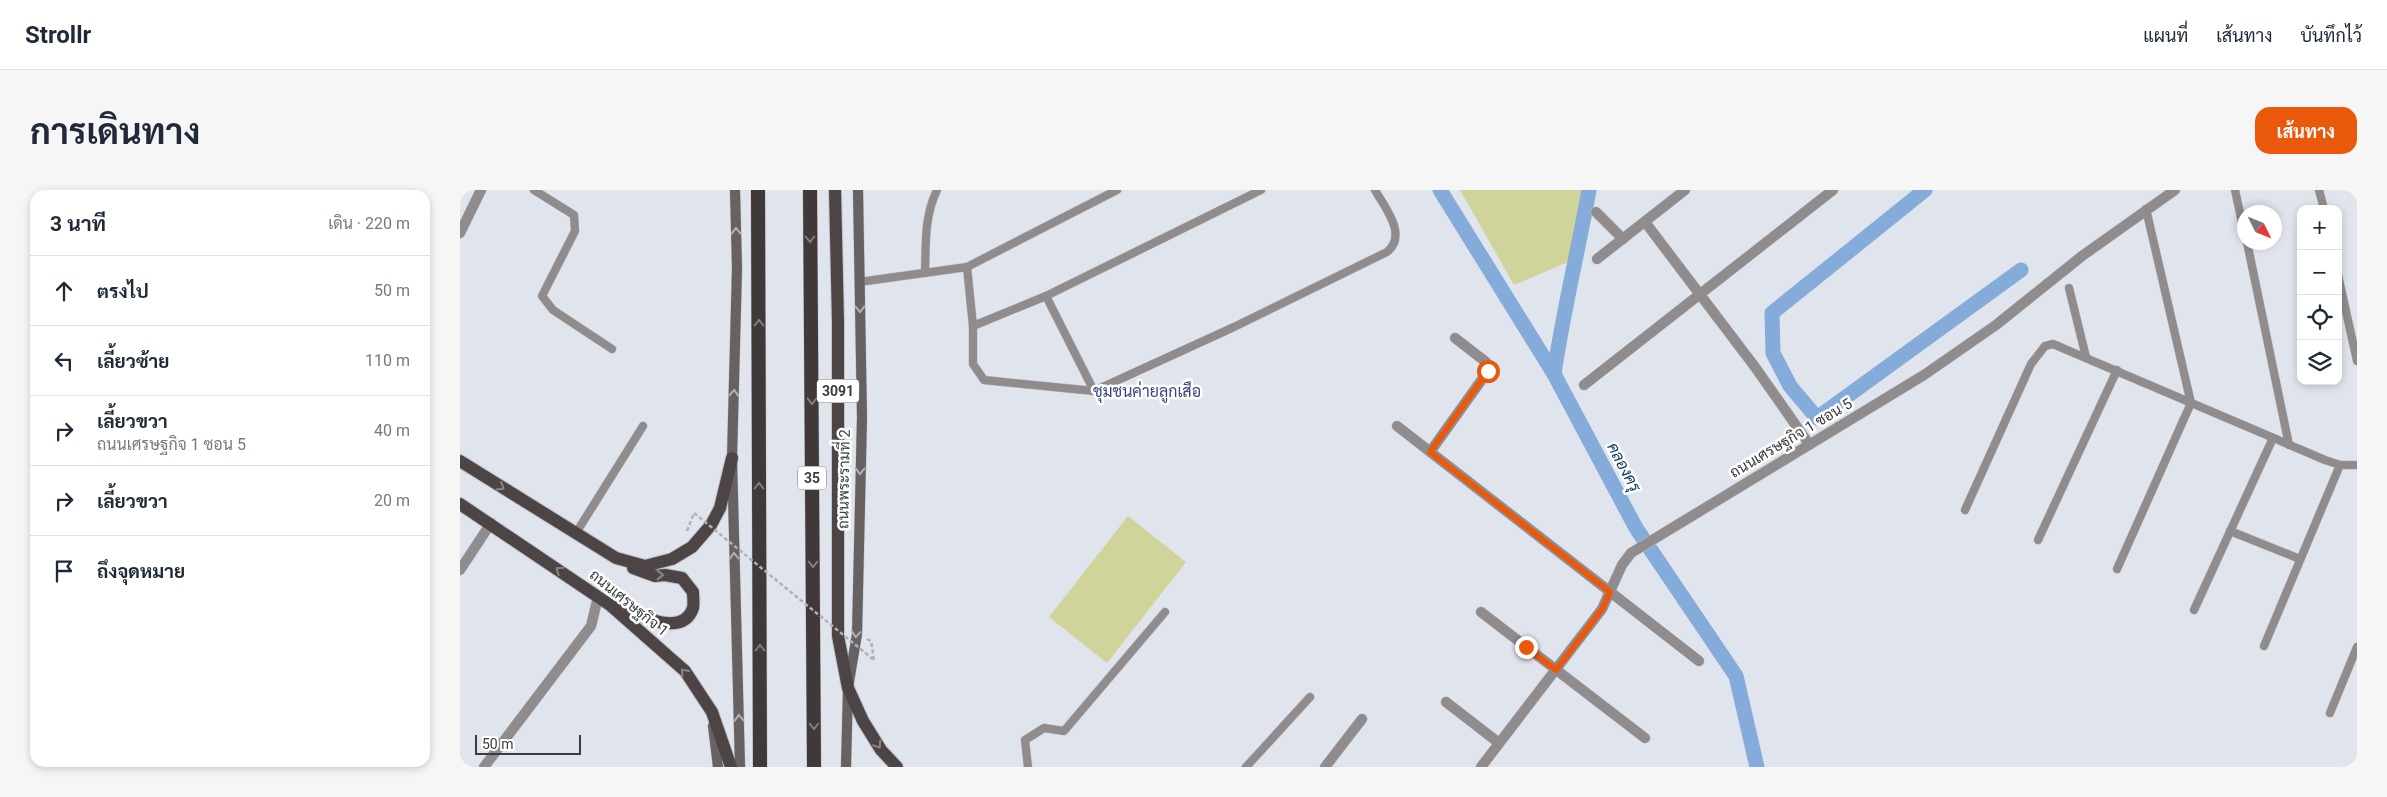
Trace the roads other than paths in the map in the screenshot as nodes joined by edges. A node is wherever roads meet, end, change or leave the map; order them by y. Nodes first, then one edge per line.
1 (481, 190) edge
2 (534, 190) edge
3 (735, 190) edge
4 (758, 190) edge
5 (810, 190) edge
6 (835, 190) edge
7 (858, 190) edge
8 (937, 190) edge
9 (1117, 190) edge
10 (1261, 190) edge
11 (1375, 190) edge
12 (1685, 190) edge
13 (1833, 190) edge
14 (2175, 190) edge
15 (2235, 190) edge
16 (2320, 190) edge
17 (2238, 205) edge
18 (2323, 205) edge
19 (2146, 209) junction
20 (1596, 212) dead end
21 (1645, 222) junction
22 (460, 234) edge
23 (1623, 239) junction
24 (2249, 250) edge
25 (1598, 259) dead end
26 (967, 267) junction
27 (925, 273) junction
28 (859, 282) junction
29 (2069, 288) dead end
30 (2342, 293) edge
31 (1701, 295) junction
32 (1046, 296) junction
33 (973, 326) junction
34 (1455, 338) dead end
35 (612, 349) dead end
36 (2086, 357) junction
37 (2357, 360) edge
38 (2117, 370) junction
39 (1584, 385) dead end
40 (1094, 390) junction
41 (2191, 403) junction
42 (643, 426) dead end
43 (1397, 426) dead end
44 (2273, 438) junction
45 (1809, 444) junction
46 (2289, 445) junction
47 (1430, 452) junction
48 (732, 458) junction
49 (460, 462) edge
50 (2340, 465) junction
51 (2357, 465) edge
52 (460, 504) edge
53 (1965, 510) dead end
54 (490, 523) junction
55 (2230, 531) junction
56 (576, 533) junction
57 (2038, 540) dead end
58 (616, 558) junction
59 (2300, 560) junction
60 (2117, 569) dead end
61 (460, 570) edge
62 (1610, 592) junction
63 (601, 599) junction
64 (2194, 610) dead end
65 (1165, 612) dead end
66 (1481, 612) dead end
67 (2264, 646) dead end
68 (2357, 647) edge
69 (1699, 660) dead end
70 (1556, 670) junction
71 (848, 688) junction
72 (1310, 697) dead end
73 (1446, 702) dead end
74 (712, 712) junction
75 (2330, 713) dead end
76 (1362, 719) dead end
77 (1645, 738) dead end
78 (1499, 743) junction
79 (484, 767) edge
80 (718, 767) edge
81 (732, 767) edge
82 (740, 767) edge
83 (760, 767) edge
84 (814, 767) edge
85 (846, 767) edge
86 (897, 767) edge
87 (1028, 767) edge
88 (1246, 767) edge
89 (1325, 767) edge
90 (1482, 767) edge

1 - 22 street
2 - 35 lane
48 -> 3 main road
83 -> 4 highway
5 -> 84 highway, ถนนพระรามที่ 2 / 35
6 - 71 main road, 3091
7 - 28 main road, ถนนพระรามที่ 2
8 - 27 lane
9 - 26 lane
10 - 32 lane
11 - 40 lane
12 - 21 street
13 - 31 street
14 - 19 street, ถนนเศรษฐกิจ 1 ซอน 5
15 - 17 lane
16 - 18 lane
19 - 41 lane
19 - 45 street, ถนนเศรษฐกิจ 1 ซอน 5
20 - 23 street
21 - 23 street
21 - 31 street
23 - 25 street
24 - 46 lane
26 - 27 lane
26 - 33 lane
27 - 28 lane
28 -> 71 main road, ถนนพระรามที่ 2
29 - 36 lane
30 - 37 lane
31 - 39 street
31 - 45 street
32 - 33 lane
32 - 40 lane
33 - 40 lane
34 - 47 street
36 - 38 lane
36 - 53 lane
38 - 41 lane
38 - 57 lane
41 - 44 lane
41 - 60 lane
42 - 56 lane
43 - 47 street
44 - 46 lane
44 - 55 lane
45 - 62 street, ถนนเศรษฐกิจ 1 ซอน 5
46 - 50 lane
47 - 62 street
48 - 58 main road, ถนนเศรษฐกิจ 1
82 -> 48 main road
49 -> 56 main road, ถนนเศรษฐกิจ 1
50 - 51 lane
50 - 59 lane
52 - 54 main road, ถนนเศรษฐกิจ 1
54 - 61 street
63 -> 54 main road, ถนนเศรษฐกิจ 1
55 - 59 lane
55 - 64 lane
56 - 58 main road, ถนนเศรษฐกิจ 1
58 -> 63 main road
59 - 67 lane
62 - 69 street
62 - 70 street, ถนนเศรษฐกิจ 1 ซอน 5
74 -> 63 main road, ถนนเศรษฐกิจ 1
63 - 79 street
65 - 87 lane
66 - 70 street
68 - 75 lane
70 - 77 street
70 - 78 street, ถนนเศรษฐกิจ 1 ซอน 5
71 - 85 main road, ถนนพระรามที่ 2
71 -> 86 main road, 3091
72 - 88 lane
73 - 78 street
74 - 80 main road
74 - 81 main road, ถนนเศรษฐกิจ 1
76 - 89 street
78 - 90 street, ถนนเศรษฐกิจ 1 ซอน 5

